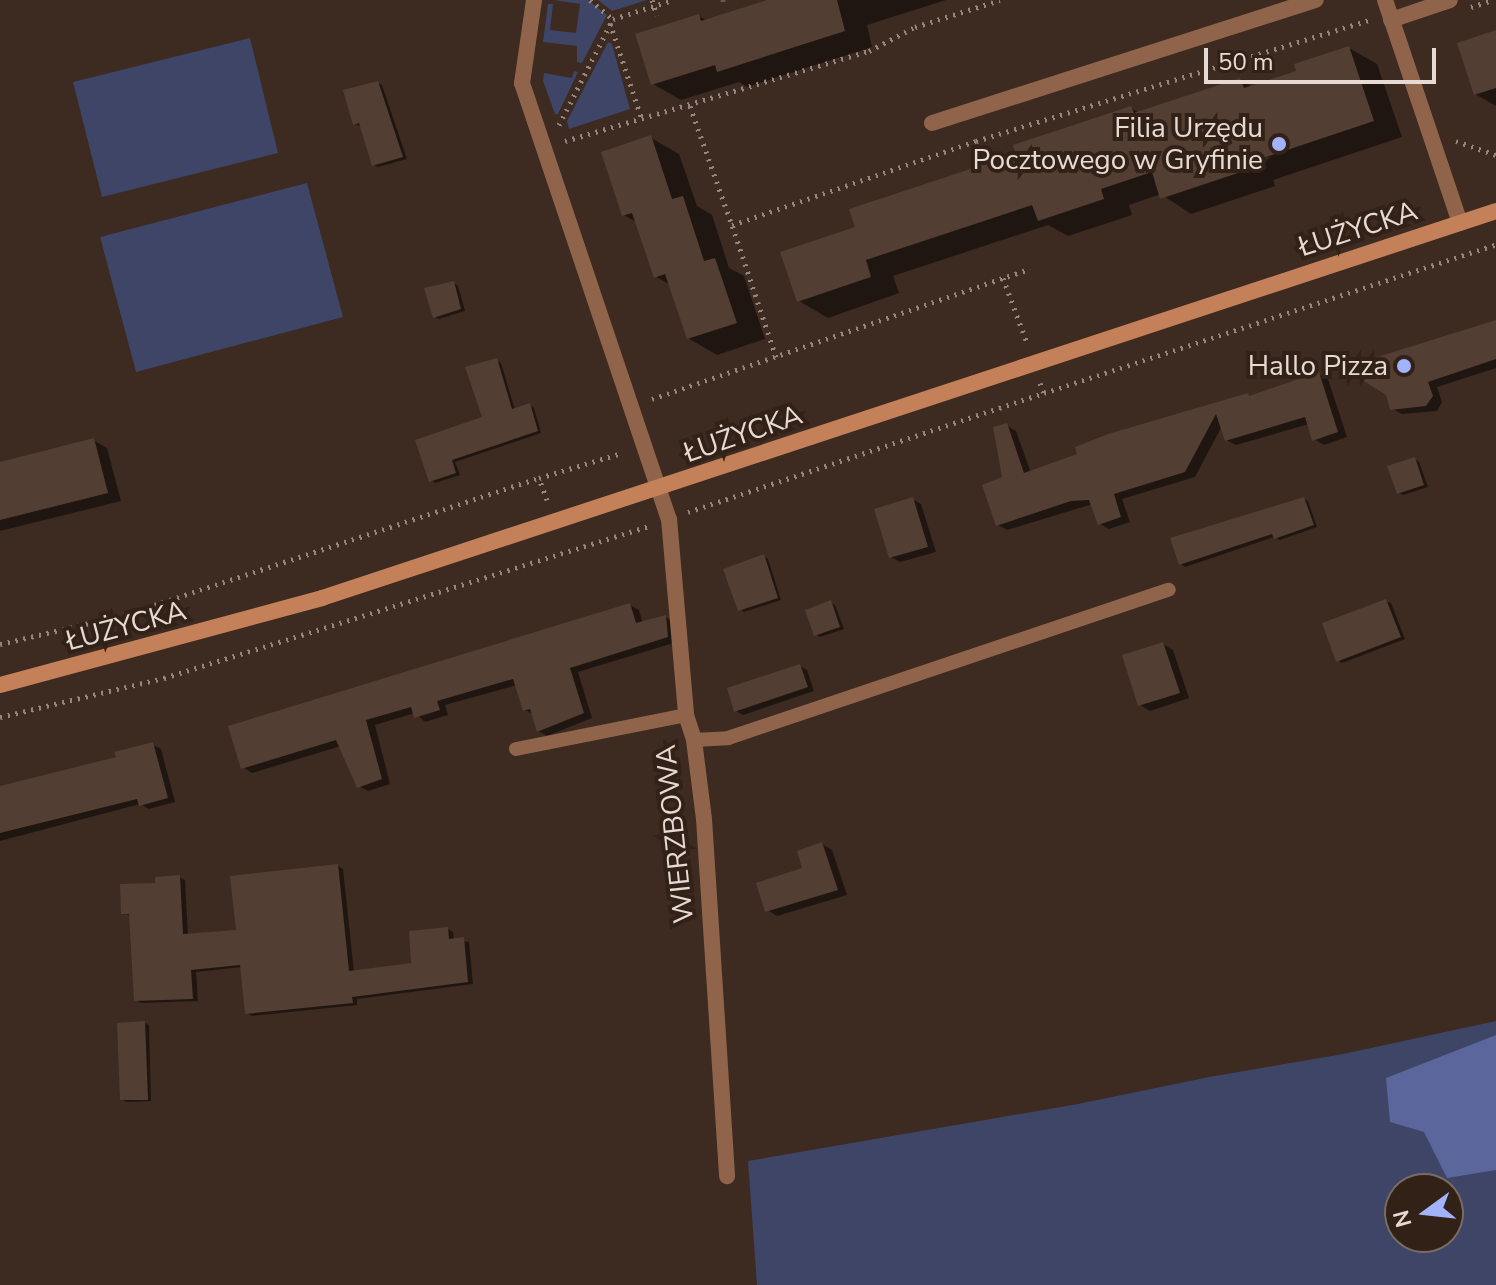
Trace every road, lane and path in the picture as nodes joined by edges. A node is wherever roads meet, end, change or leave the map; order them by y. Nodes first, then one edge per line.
1 (534, 0) edge
2 (590, 0) edge
3 (673, 0) edge
4 (1000, 0) edge
5 (1316, 0) edge
6 (1385, 0) edge
7 (1450, 0) edge
8 (1493, 0) edge
9 (653, 3) edge
10 (1467, 9) dead end
11 (1367, 10) dead end
12 (657, 15) dead end
13 (1391, 20) junction
14 (611, 21) junction
15 (690, 106) junction
16 (641, 117) junction
17 (932, 123) dead end
18 (1451, 128) dead end
19 (561, 142) junction
20 (1496, 155) edge
21 (566, 156) dead end
22 (1496, 211) edge
23 (1460, 223) junction
24 (732, 225) junction
25 (1030, 269) dead end
26 (776, 357) junction
27 (643, 386) dead end
28 (1044, 393) dead end
29 (643, 446) junction
30 (539, 478) junction
31 (658, 490) junction
32 (669, 519) junction
33 (554, 524) junction
34 (565, 554) junction
35 (1169, 590) dead end
36 (0, 644) edge
37 (0, 685) edge
38 (686, 715) junction
39 (0, 717) edge
40 (694, 740) junction
41 (516, 749) dead end
42 (727, 1176) dead end

1 - 29 street, WIERZBOWA
2 - 14 path
3 - 9 path
4 - 15 path
5 - 17 street
6 - 13 street
7 - 13 street
8 - 10 path
9 - 12 path
9 - 14 path
11 - 24 path
13 - 23 street
14 - 16 path
14 - 19 path
15 - 16 path
15 - 24 path
16 - 19 path
18 - 20 path
19 - 21 path
22 - 23 street, ŁUŻYCKA
23 - 31 street, ŁUŻYCKA
24 - 26 path
25 - 26 path
26 - 27 path
28 - 32 path
29 - 30 path
29 - 31 street, WIERZBOWA
30 - 33 path
30 - 36 path
31 - 32 street, WIERZBOWA
31 - 33 street, ŁUŻYCKA
32 - 34 path
32 - 38 street, WIERZBOWA
33 - 34 path
33 - 37 street, ŁUŻYCKA
34 - 39 path
35 - 40 lane
38 - 40 street, WIERZBOWA
38 - 41 lane
40 - 42 street, WIERZBOWA

